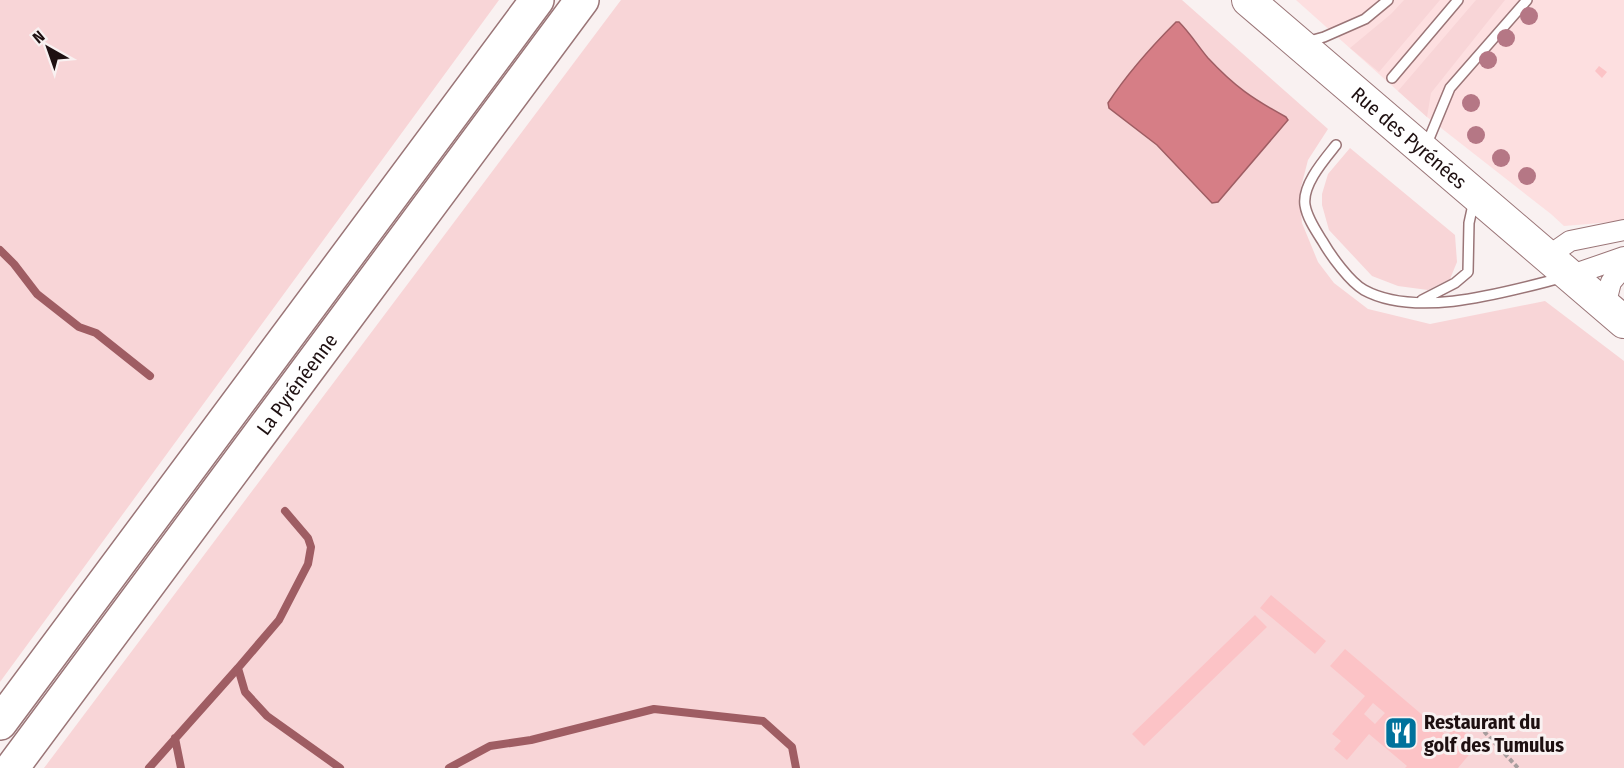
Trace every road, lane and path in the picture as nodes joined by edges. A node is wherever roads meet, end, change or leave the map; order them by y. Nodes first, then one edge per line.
1 (537, 0) edge
2 (582, 0) edge
3 (1248, 0) edge
4 (1388, 0) edge
5 (1458, 0) edge
6 (1527, 0) edge
7 (1300, 44) junction
8 (1392, 78) dead end
9 (1336, 145) dead end
10 (1424, 151) junction
11 (1475, 195) junction
12 (1624, 230) edge
13 (1624, 257) edge
14 (1558, 266) junction
15 (1624, 267) edge
16 (1416, 304) junction
17 (1615, 314) edge
18 (0, 723) edge
19 (1479, 726) dead end
20 (12, 768) edge
21 (1518, 768) edge

1 - 18 highway, La Pyrénéenne
2 - 20 highway, La Pyrénéenne
3 - 7 main road, Rue des Pyrénées
4 - 7 lane
5 - 8 lane
6 - 10 lane
7 - 10 main road, Rue des Pyrénées
9 - 16 lane
10 - 11 main road, Rue des Pyrénées
11 - 14 main road, Rue des Pyrénées
11 - 16 lane
12 - 14 street
13 - 14 street
14 - 16 lane
14 - 17 main road, Rue des Pyrénées
15 - 17 street
19 - 21 path

